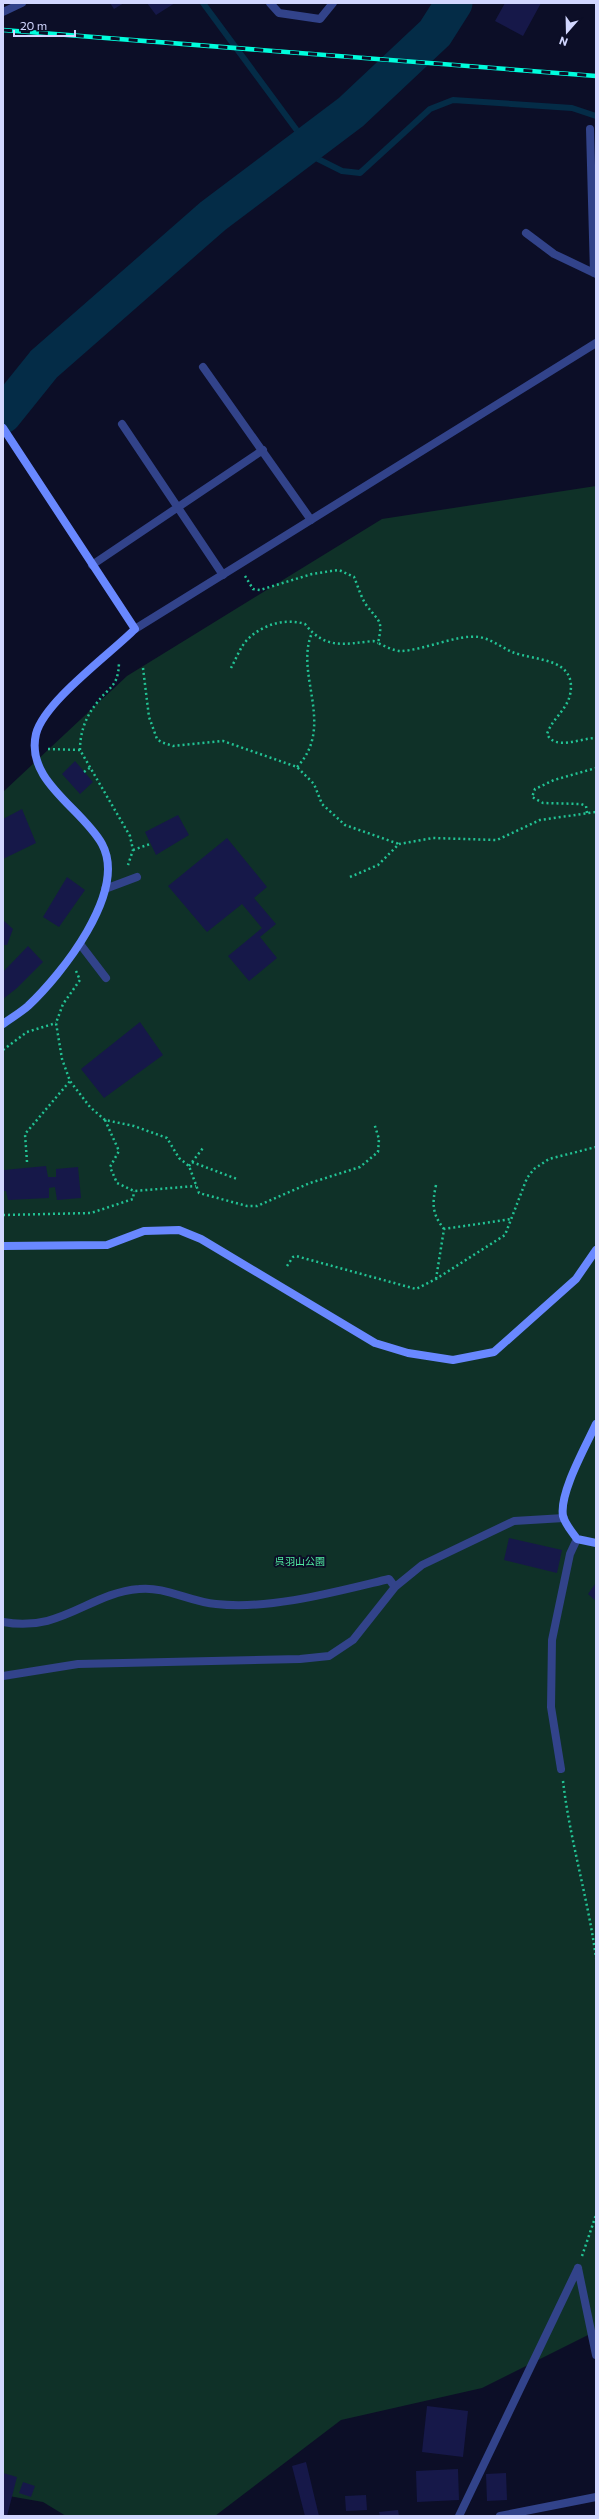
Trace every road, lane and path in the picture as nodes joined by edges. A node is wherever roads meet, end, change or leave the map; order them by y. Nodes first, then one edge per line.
1 (22, 3) edge
2 (270, 3) edge
3 (333, 3) edge
4 (3, 12) edge
5 (590, 129) dead end
6 (526, 233) dead end
7 (595, 274) edge
8 (596, 343) edge
9 (203, 367) dead end
10 (122, 424) dead end
11 (3, 428) edge
12 (263, 450) junction
13 (178, 507) junction
14 (311, 520) junction
15 (92, 565) junction
16 (239, 565) junction
17 (223, 574) junction
18 (135, 629) junction
19 (312, 633) junction
20 (378, 643) junction
21 (120, 644) junction
22 (143, 668) dead end
23 (231, 668) dead end
24 (596, 738) edge
25 (34, 748) junction
26 (80, 750) junction
27 (91, 767) junction
28 (296, 767) junction
29 (596, 768) edge
30 (84, 772) dead end
31 (596, 812) edge
32 (587, 813) junction
33 (150, 844) dead end
34 (399, 844) junction
35 (133, 850) junction
36 (137, 877) dead end
37 (350, 877) dead end
38 (121, 883) junction
39 (105, 890) junction
40 (80, 944) junction
41 (71, 956) junction
42 (106, 978) dead end
43 (56, 1023) junction
44 (3, 1024) edge
45 (3, 1050) edge
46 (70, 1081) junction
47 (105, 1120) junction
48 (374, 1123) dead end
49 (596, 1147) edge
50 (203, 1148) dead end
51 (27, 1162) dead end
52 (192, 1162) junction
53 (189, 1166) junction
54 (237, 1179) dead end
55 (436, 1185) dead end
56 (196, 1186) junction
57 (134, 1191) junction
58 (3, 1215) edge
59 (511, 1219) junction
60 (444, 1230) junction
61 (3, 1246) edge
62 (596, 1250) edge
63 (287, 1266) dead end
64 (436, 1279) junction
65 (596, 1424) edge
66 (564, 1518) junction
67 (577, 1539) junction
68 (596, 1543) edge
69 (395, 1587) junction
70 (3, 1622) edge
71 (3, 1676) edge
72 (561, 1769) joint
73 (596, 1958) edge
74 (596, 2215) edge
75 (578, 2268) junction
76 (596, 2355) edge
77 (596, 2497) edge
78 (459, 2516) edge
79 (500, 2516) edge

1 - 4 street
2 - 3 street
5 - 7 street
6 - 7 street
8 - 14 street
9 - 12 street
10 - 13 street
11 - 15 street
12 - 13 street
12 - 14 street
13 - 15 street
13 - 17 street
14 - 16 street
15 - 18 street
16 - 17 street
16 - 20 path
17 - 18 street
18 - 21 street
19 - 20 path
19 - 23 path
19 - 28 path
20 - 24 path
21 - 25 street
21 - 26 path
22 - 28 path
25 - 26 path
25 - 39 street
26 - 27 path
27 - 30 path
27 - 35 path
28 - 34 path
29 - 32 path
31 - 32 path
32 - 34 path
33 - 35 path
34 - 37 path
35 - 38 path
36 - 38 street
38 - 39 street
39 - 40 street
40 - 41 street
40 - 42 street
41 - 43 path
41 - 44 street
43 - 45 path
43 - 46 path
46 - 47 path
46 - 51 path
47 - 53 path
47 - 57 path
48 - 56 path
49 - 59 path
50 - 52 path
52 - 53 path
52 - 54 path
53 - 56 path
55 - 60 path
56 - 57 path
57 - 58 path
59 - 60 path
59 - 64 path
60 - 64 path
61 - 62 street
63 - 64 path
65 - 66 street
66 - 67 street
66 - 69 street
67 - 68 street
67 - 72 street
69 - 70 street
69 - 71 street
72 - 73 path
74 - 75 path
75 - 76 street
75 - 78 street
77 - 79 street

